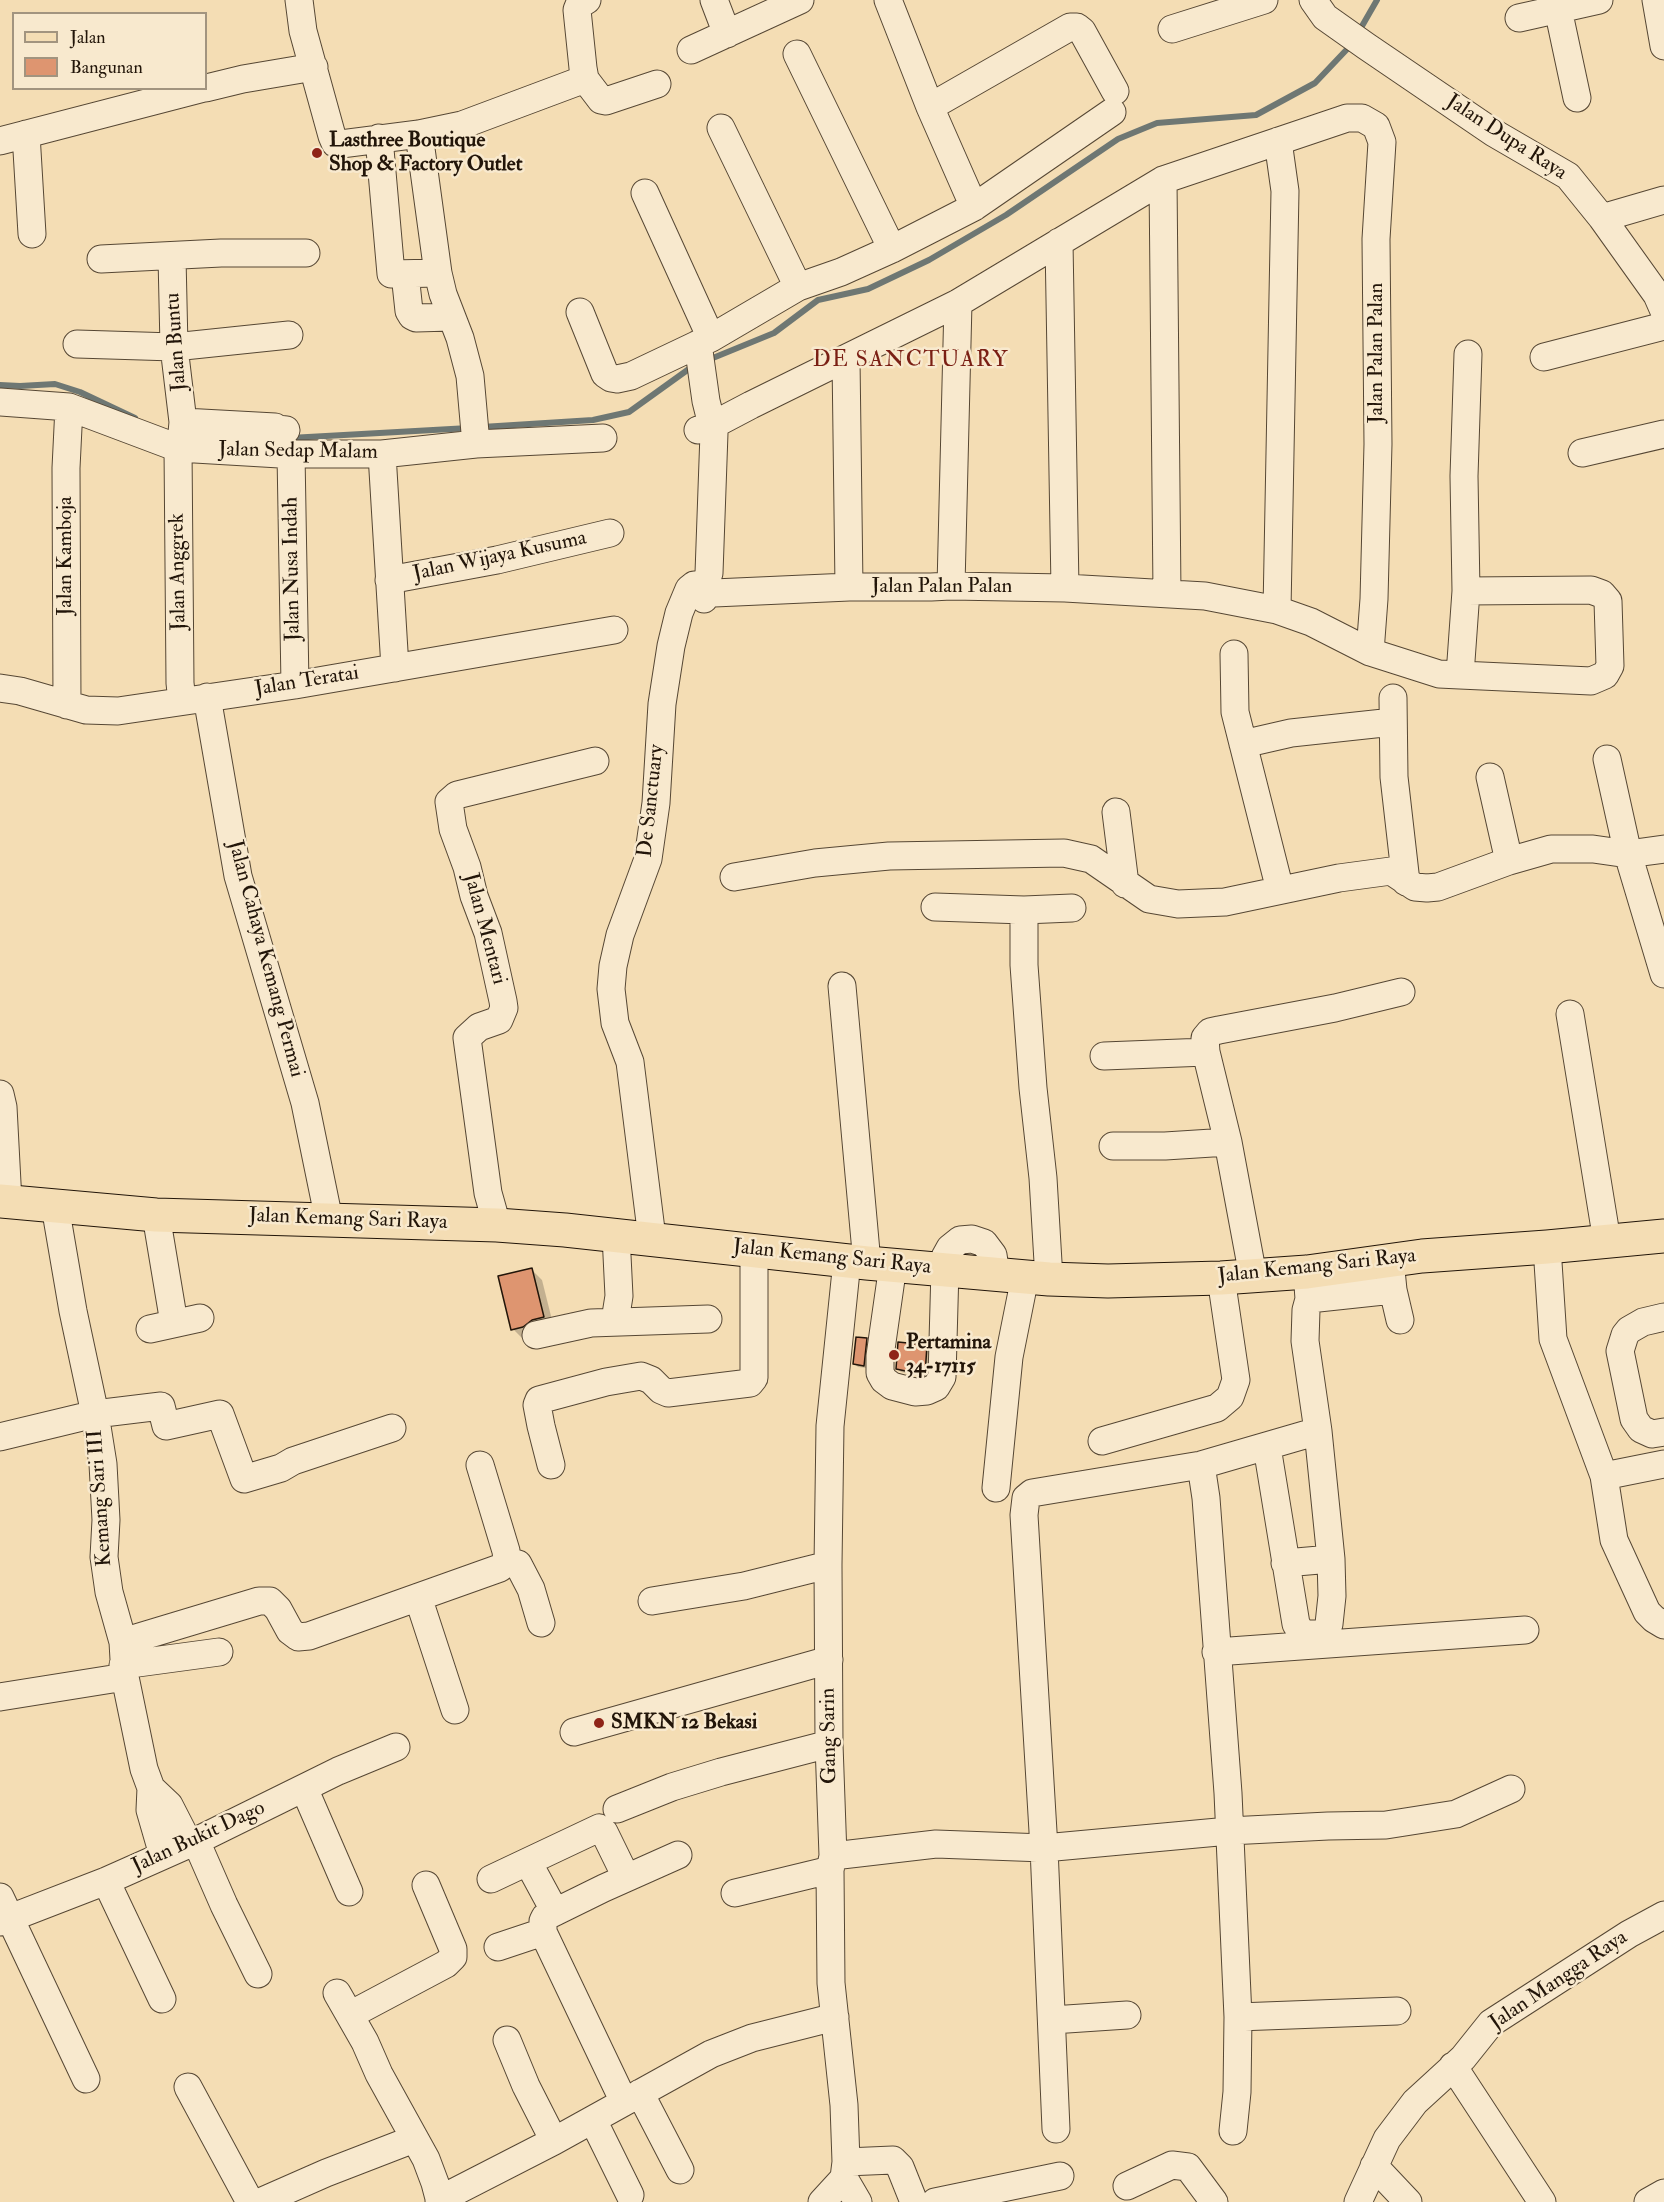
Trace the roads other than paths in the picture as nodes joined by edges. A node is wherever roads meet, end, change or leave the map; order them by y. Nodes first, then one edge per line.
1 (299, 0) edge
2 (587, 0) edge
3 (714, 0) edge
4 (800, 0) edge
5 (888, 0) edge
6 (1264, 0) edge
7 (1313, 0) edge
8 (1656, 0) edge
9 (1590, 1) edge
10 (1558, 9) junction
11 (1519, 18) dead end
12 (1172, 29) dead end
13 (727, 34) junction
14 (1664, 46) edge
15 (691, 50) dead end
16 (797, 54) dead end
17 (314, 67) junction
18 (585, 80) junction
19 (657, 84) dead end
20 (207, 88) edge
21 (197, 90) edge
22 (1577, 98) dead end
23 (930, 107) junction
24 (721, 128) dead end
25 (419, 134) junction
26 (13, 138) edge
27 (379, 138) junction
28 (1278, 141) junction
29 (1163, 180) junction
30 (645, 193) dead end
31 (1664, 200) edge
32 (974, 207) junction
33 (1602, 218) junction
34 (32, 234) dead end
35 (1059, 242) junction
36 (892, 249) junction
37 (306, 253) dead end
38 (172, 257) junction
39 (101, 259) dead end
40 (438, 273) junction
41 (405, 274) junction
42 (798, 287) junction
43 (958, 303) junction
44 (1664, 310) edge
45 (580, 312) dead end
46 (451, 316) junction
47 (1664, 326) edge
48 (289, 335) dead end
49 (77, 344) dead end
50 (174, 347) junction
51 (1468, 354) dead end
52 (1544, 357) dead end
53 (846, 359) junction
54 (705, 383) junction
55 (0, 402) edge
56 (69, 407) junction
57 (475, 433) junction
58 (1664, 434) edge
59 (181, 435) junction
60 (603, 438) dead end
61 (289, 442) junction
62 (1582, 453) dead end
63 (382, 454) junction
64 (610, 533) dead end
65 (389, 580) junction
66 (951, 585) junction
67 (849, 587) junction
68 (1065, 588) junction
69 (1466, 591) junction
70 (701, 593) junction
71 (1167, 593) junction
72 (1277, 609) junction
73 (614, 630) dead end
74 (1370, 652) junction
75 (1234, 654) dead end
76 (395, 668) junction
77 (1460, 675) junction
78 (295, 685) junction
79 (0, 688) edge
80 (195, 699) junction
81 (67, 705) junction
82 (1243, 744) junction
83 (1607, 759) dead end
84 (596, 760) dead end
85 (1490, 777) dead end
86 (1116, 812) dead end
87 (1664, 849) edge
88 (1628, 854) junction
89 (1509, 861) junction
90 (734, 877) dead end
91 (1406, 882) junction
92 (1125, 884) junction
93 (1280, 890) junction
94 (935, 907) dead end
95 (1072, 908) dead end
96 (1024, 910) junction
97 (1664, 974) edge
98 (842, 986) dead end
99 (1401, 992) dead end
100 (1570, 1014) dead end
101 (1206, 1052) junction
102 (1104, 1056) dead end
103 (1, 1103) edge
104 (1228, 1142) junction
105 (1113, 1146) dead end
106 (4, 1201) edge
107 (55, 1206) junction
108 (156, 1215) junction
109 (329, 1220) junction
110 (497, 1225) junction
111 (1664, 1236) edge
112 (633, 1237) junction
113 (1606, 1241) junction
114 (1547, 1247) junction
115 (754, 1251) junction
116 (869, 1263) junction
117 (945, 1269) junction
118 (1391, 1275) junction
119 (1023, 1277) junction
120 (1237, 1277) junction
121 (1308, 1285) junction
122 (1664, 1317) edge
123 (708, 1319) dead end
124 (1400, 1320) dead end
125 (615, 1321) junction
126 (174, 1323) dead end
127 (536, 1335) dead end
128 (95, 1414) junction
129 (392, 1428) dead end
130 (1318, 1431) junction
131 (1664, 1432) edge
132 (0, 1437) edge
133 (1102, 1441) dead end
134 (1267, 1447) junction
135 (1664, 1464) edge
136 (480, 1465) dead end
137 (551, 1465) dead end
138 (1202, 1465) junction
139 (1604, 1476) junction
140 (996, 1488) dead end
141 (1331, 1559) junction
142 (507, 1561) junction
143 (1285, 1563) junction
144 (828, 1565) junction
145 (418, 1598) junction
146 (652, 1601) dead end
147 (541, 1623) dead end
148 (1664, 1625) edge
149 (1525, 1630) dead end
150 (219, 1652) dead end
151 (1216, 1652) junction
152 (829, 1660) junction
153 (124, 1662) junction
154 (0, 1697) edge
155 (455, 1710) dead end
156 (574, 1732) dead end
157 (829, 1744) junction
158 (396, 1747) dead end
159 (151, 1788) junction
160 (304, 1788) junction
161 (1511, 1789) dead end
162 (617, 1809) dead end
163 (1229, 1831) junction
164 (193, 1843) junction
165 (1044, 1848) junction
166 (678, 1855) dead end
167 (163, 1856) junction
168 (528, 1862) junction
169 (831, 1863) junction
170 (626, 1877) junction
171 (491, 1879) dead end
172 (106, 1881) junction
173 (426, 1886) dead end
174 (349, 1892) dead end
175 (735, 1893) dead end
176 (3, 1913) edge
177 (1664, 1915) edge
178 (549, 1922) junction
179 (498, 1947) dead end
180 (258, 1974) dead end
181 (162, 1999) dead end
182 (1397, 2011) dead end
183 (1127, 2015) dead end
184 (835, 2017) junction
185 (1238, 2017) junction
186 (1052, 2020) junction
187 (507, 2040) dead end
188 (1453, 2066) junction
189 (86, 2079) dead end
190 (188, 2087) dead end
191 (632, 2097) junction
192 (593, 2120) junction
193 (1056, 2129) dead end
194 (1233, 2131) dead end
195 (414, 2139) junction
196 (554, 2140) junction
197 (1374, 2166) junction
198 (680, 2170) dead end
199 (845, 2170) junction
200 (1060, 2176) dead end
201 (1127, 2186) dead end
202 (1664, 2193) edge
203 (630, 2195) dead end
204 (439, 2201) edge
205 (250, 2202) edge
206 (260, 2202) edge
207 (822, 2202) edge
208 (858, 2202) edge
209 (914, 2202) edge
210 (935, 2202) edge
211 (1214, 2202) edge
212 (1358, 2202) edge
213 (1408, 2202) edge
214 (1542, 2202) edge
215 (1648, 2202) edge

1 - 17 street
2 - 18 street
3 - 13 street
4 - 13 street
5 - 23 street
6 - 12 street
7 - 33 street, Jalan Dupa Raya
8 - 14 street
9 - 10 street
10 - 11 street
10 - 22 street
13 - 15 street
16 - 36 street
17 - 20 street
17 - 27 street
18 - 19 street
18 - 25 street
21 - 26 street
23 - 32 street
23 - 32 street
24 - 42 street
25 - 27 street
25 - 40 street
26 - 34 street
27 - 41 street
28 - 29 street, Jalan Palan Palan
28 - 72 street
28 - 74 street, Jalan Palan Palan
29 - 35 street, Jalan Palan Palan
29 - 71 street
30 - 54 street
31 - 33 street
32 - 36 street
33 - 44 street, Jalan Dupa Raya
35 - 43 street, Jalan Palan Palan
35 - 68 street
36 - 42 street
37 - 38 street
38 - 39 street
38 - 50 street, Jalan Buntu
40 - 41 street
40 - 46 street
41 - 46 street
42 - 54 street
43 - 53 street, Jalan Palan Palan
43 - 66 street
45 - 54 street
46 - 57 street
47 - 52 street
48 - 50 street
49 - 50 street
50 - 59 street, Jalan Buntu
51 - 69 street
53 - 54 street, Jalan Palan Palan
53 - 67 street
54 - 70 street
55 - 56 street, Jalan Sedap Malam
56 - 59 street, Jalan Sedap Malam
56 - 81 street, Jalan Kamboja
57 - 60 street, Jalan Sedap Malam
57 - 63 street, Jalan Sedap Malam
58 - 62 street
59 - 61 street, Jalan Sedap Malam
59 - 80 street, Jalan Anggrek
61 - 63 street, Jalan Sedap Malam
61 - 78 street, Jalan Nusa Indah
63 - 65 street
64 - 65 street, Jalan Wijaya Kusuma
65 - 76 street
66 - 67 street, Jalan Palan Palan
66 - 68 street, Jalan Palan Palan
67 - 70 street, Jalan Palan Palan
68 - 71 street, Jalan Palan Palan
69 - 77 street
69 - 77 street
70 - 112 street, De Sanctuary
71 - 72 street, Jalan Palan Palan
72 - 74 street, Jalan Palan Palan
73 - 76 street, Jalan Teratai
74 - 77 street
75 - 82 street
76 - 78 street, Jalan Teratai
78 - 80 street, Jalan Teratai
79 - 81 street, Jalan Teratai
80 - 81 street, Jalan Teratai
80 - 109 street, Jalan Cahaya Kemang Permai
82 - 91 street
82 - 93 street
83 - 88 street
84 - 110 street, Jalan Mentari
85 - 89 street
86 - 92 street
87 - 88 street
88 - 89 street
88 - 97 street
89 - 91 street
90 - 92 street
91 - 93 street
92 - 93 street
94 - 96 street
95 - 96 street
96 - 119 street
98 - 116 street
99 - 101 street
100 - 113 street
101 - 102 street
101 - 104 street
103 - 106 street
104 - 105 street
104 - 120 street
106 - 107 main road, Jalan Kemang Sari Raya
107 - 108 main road, Jalan Kemang Sari Raya
107 - 128 street, Kemang Sari III
108 - 109 main road, Jalan Kemang Sari Raya
108 - 126 street
109 - 110 main road, Jalan Kemang Sari Raya
110 - 112 main road, Jalan Kemang Sari Raya
111 - 113 main road, Jalan Kemang Sari Raya
112 - 115 main road, Jalan Kemang Sari Raya
112 - 125 street, De Sanctuary
113 - 114 main road, Jalan Kemang Sari Raya
114 - 118 main road, Jalan Kemang Sari Raya
114 - 139 street
115 - 116 main road, Jalan Kemang Sari Raya
115 - 137 street
116 - 117 main road, Jalan Kemang Sari Raya
116 - 117 street
116 - 144 street, Gang Sarin
117 - 119 main road, Jalan Kemang Sari Raya
118 - 121 main road, Jalan Kemang Sari Raya
118 - 124 street
119 - 120 main road, Jalan Kemang Sari Raya
119 - 140 street
120 - 121 main road, Jalan Kemang Sari Raya
120 - 133 street
121 - 130 street
122 - 131 street
123 - 125 street
125 - 127 street
128 - 129 street
128 - 132 street
128 - 153 street, Kemang Sari III
130 - 134 street
130 - 141 street
134 - 138 street
134 - 143 street
135 - 139 street
136 - 142 street
138 - 151 street
138 - 165 street
139 - 148 street
141 - 143 street
141 - 143 street
142 - 145 street
142 - 147 street
144 - 146 street
144 - 152 street, Gang Sarin
145 - 153 street
145 - 155 street
149 - 151 street
150 - 153 street
151 - 163 street
152 - 156 street
152 - 157 street, Gang Sarin
153 - 154 street
153 - 159 street, Kemang Sari III
157 - 162 street
157 - 169 street, Gang Sarin
158 - 160 street, Jalan Bukit Dago
159 - 164 street, Kemang Sari III
159 - 167 street, Kemang Sari III
160 - 164 street, Jalan Bukit Dago
160 - 174 street
161 - 163 street
163 - 165 street
163 - 185 street
164 - 167 street, Jalan Bukit Dago
164 - 180 street, Kemang Sari III
165 - 169 street
165 - 186 street
166 - 170 street
167 - 172 street, Jalan Bukit Dago
168 - 170 street
168 - 171 street
168 - 178 street
169 - 175 street
169 - 184 street, Gang Sarin
170 - 178 street
172 - 176 street, Jalan Bukit Dago
172 - 181 street
173 - 195 street
176 - 189 street
177 - 188 street, Jalan Mangga Raya
178 - 179 street
178 - 191 street
182 - 185 street
183 - 186 street
184 - 191 street
184 - 199 street, Gang Sarin
185 - 194 street
186 - 193 street
187 - 196 street
188 - 197 street, Jalan Mangga Raya
188 - 214 street
190 - 205 street
191 - 192 street
191 - 198 street
192 - 196 street
192 - 203 street
195 - 204 street
195 - 206 street
196 - 204 street
197 - 212 street, Jalan Mangga Raya
197 - 213 street
199 - 207 street
199 - 208 street
199 - 209 street
200 - 210 street
201 - 211 street
202 - 215 street

